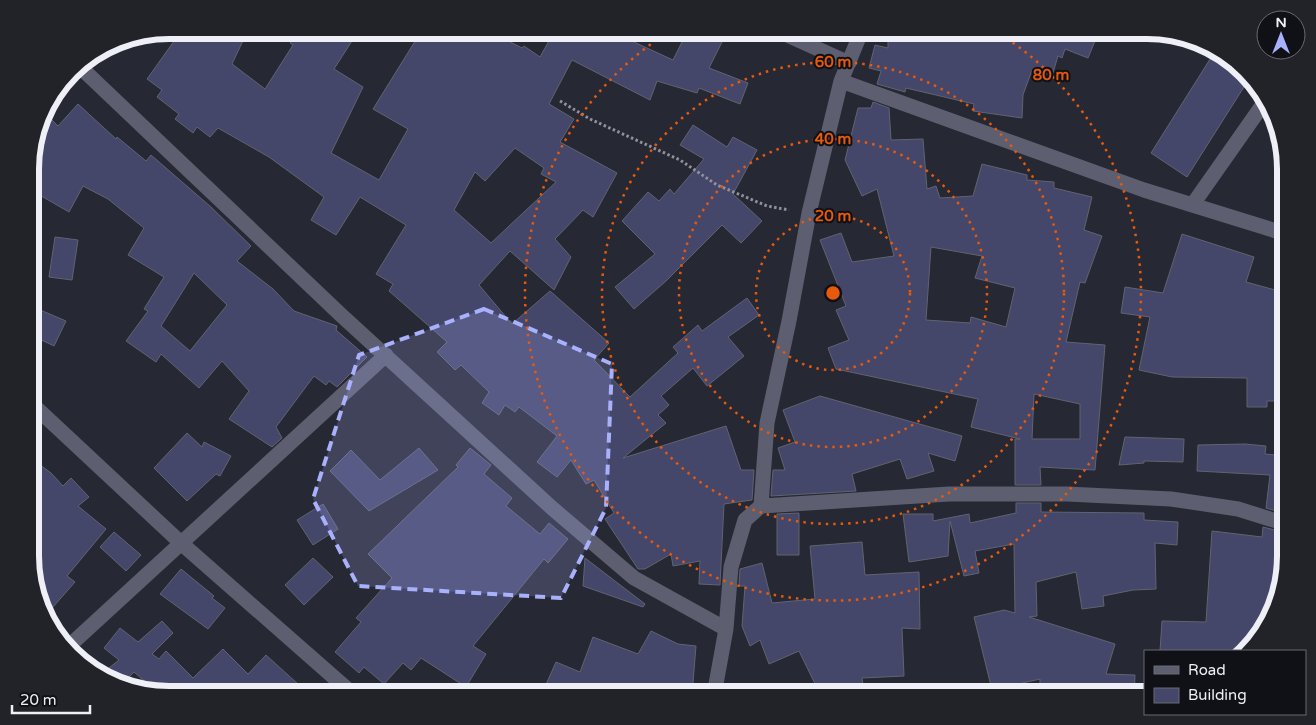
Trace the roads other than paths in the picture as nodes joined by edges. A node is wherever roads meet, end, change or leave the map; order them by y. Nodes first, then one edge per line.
1 (796, 39) edge
2 (858, 39) edge
3 (848, 63) junction
4 (84, 70) edge
5 (841, 81) junction
6 (1261, 107) edge
7 (1193, 204) junction
8 (1277, 231) edge
9 (386, 355) junction
10 (39, 410) edge
11 (762, 506) junction
12 (1277, 521) edge
13 (181, 543) junction
14 (726, 629) junction
15 (72, 643) edge
16 (344, 686) edge
17 (716, 686) edge

1 - 3 street
2 - 3 street
3 - 5 street
4 - 9 street
5 - 7 street
5 - 11 street
6 - 7 street
7 - 8 street
9 - 13 street
9 - 14 street
10 - 13 street
11 - 12 street
11 - 14 street
13 - 15 street
13 - 16 street
14 - 17 street

